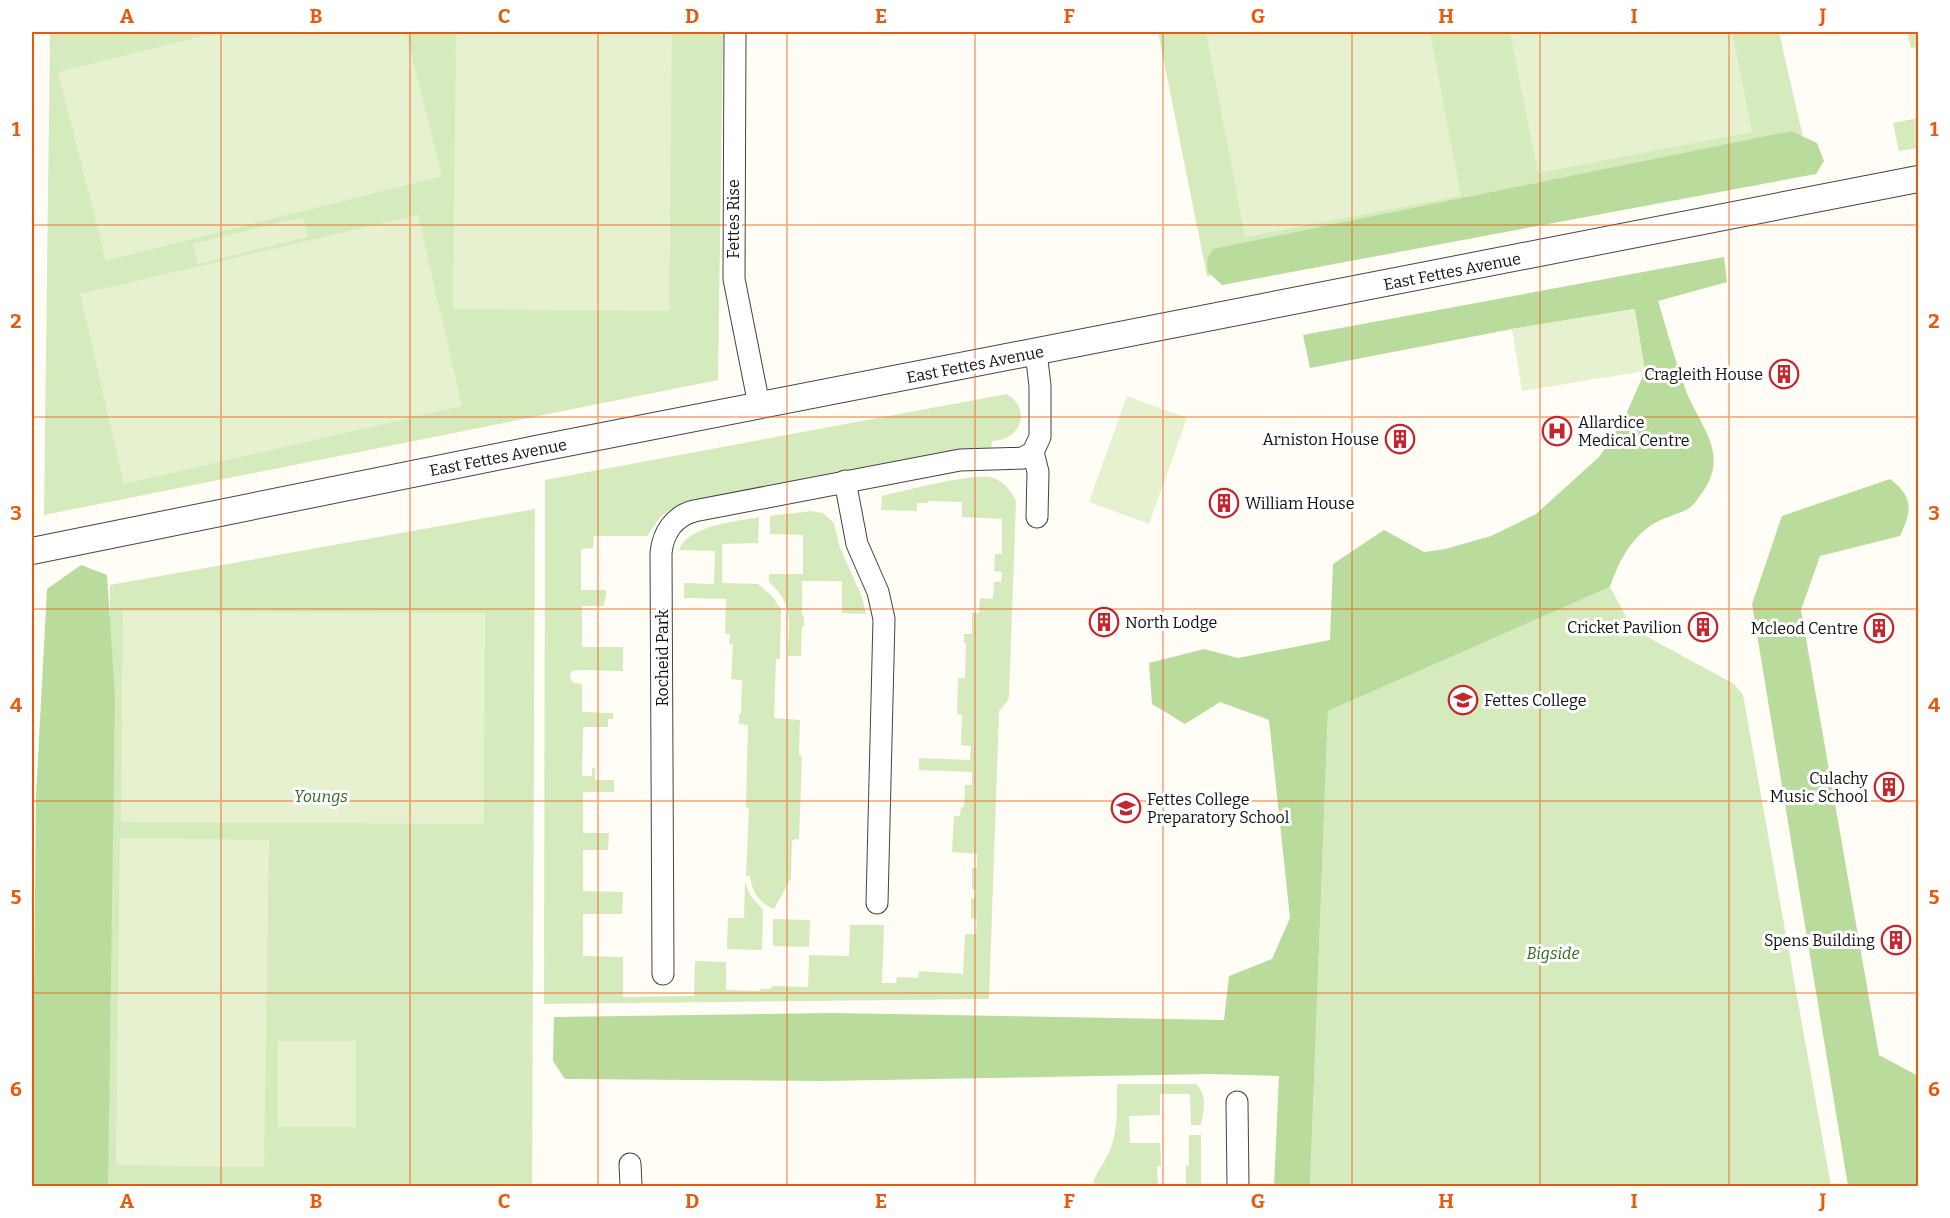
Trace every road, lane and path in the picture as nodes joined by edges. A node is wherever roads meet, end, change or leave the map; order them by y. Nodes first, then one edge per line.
1 (735, 32) edge
2 (1918, 179) edge
3 (1036, 352) junction
4 (759, 405) junction
5 (1033, 452) junction
6 (846, 482) junction
7 (1037, 517) dead end
8 (32, 551) edge
9 (877, 903) dead end
10 (663, 974) dead end
11 (1237, 1102) dead end
12 (630, 1164) dead end
13 (631, 1186) edge
14 (1238, 1186) edge

1 - 4 street, Fettes Rise
2 - 3 street, East Fettes Avenue
3 - 4 street, East Fettes Avenue
3 - 5 street
4 - 8 street, East Fettes Avenue
5 - 6 street, Rocheid Park
5 - 7 street
6 - 9 street
6 - 10 street, Rocheid Park
11 - 14 street
12 - 13 street

